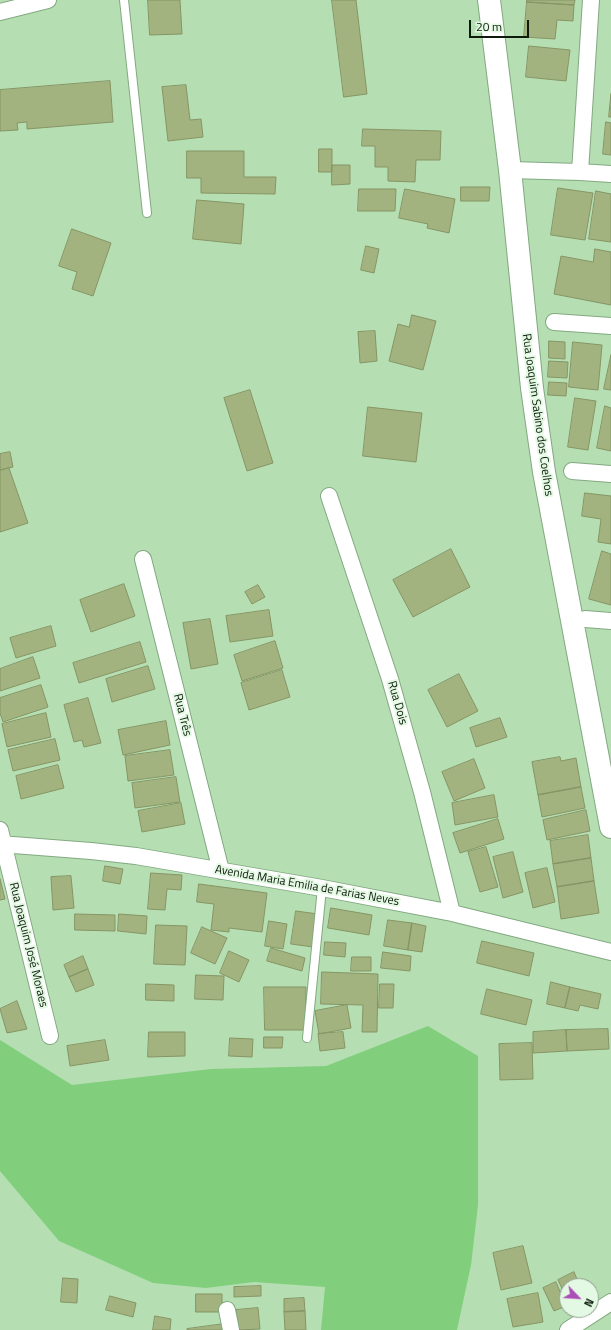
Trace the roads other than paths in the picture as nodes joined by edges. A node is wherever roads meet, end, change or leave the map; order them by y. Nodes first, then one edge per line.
1 (48, 0) edge
2 (124, 0) edge
3 (489, 0) edge
4 (591, 0) edge
5 (0, 12) edge
6 (510, 170) junction
7 (580, 172) junction
8 (611, 174) edge
9 (147, 213) dead end
10 (554, 322) dead end
11 (611, 326) edge
12 (572, 471) dead end
13 (611, 474) edge
14 (328, 496) dead end
15 (143, 559) dead end
16 (585, 618) dead end
17 (611, 621) edge
18 (607, 777) edge
19 (611, 827) edge
20 (1, 840) edge
21 (221, 871) junction
22 (322, 888) junction
23 (452, 913) junction
24 (611, 952) edge
25 (50, 1036) dead end
26 (307, 1038) dead end
27 (611, 1302) edge
28 (227, 1310) dead end
29 (231, 1330) edge
30 (568, 1330) edge

1 - 5 street
2 - 9 lane
3 - 6 main road, Rua Joaquim Sabino dos Coelhos
4 - 7 street
6 - 7 street
6 - 18 main road, Rua Joaquim Sabino dos Coelhos
7 - 8 street
10 - 11 street
12 - 13 street
14 - 23 street, Rua Dois
15 - 21 street, Rua Três
16 - 17 street
18 - 19 main road, Rua Joaquim Sabino dos Coelhos
20 - 21 street, Avenida Maria Emilia de Farias Neves
20 - 25 street, Rua Joaquim José Moraes
21 - 22 street, Avenida Maria Emilia de Farias Neves
22 - 23 street, Avenida Maria Emilia de Farias Neves
22 - 26 lane
23 - 24 street, Avenida Maria Emilia de Farias Neves
27 - 30 street
28 - 29 street

